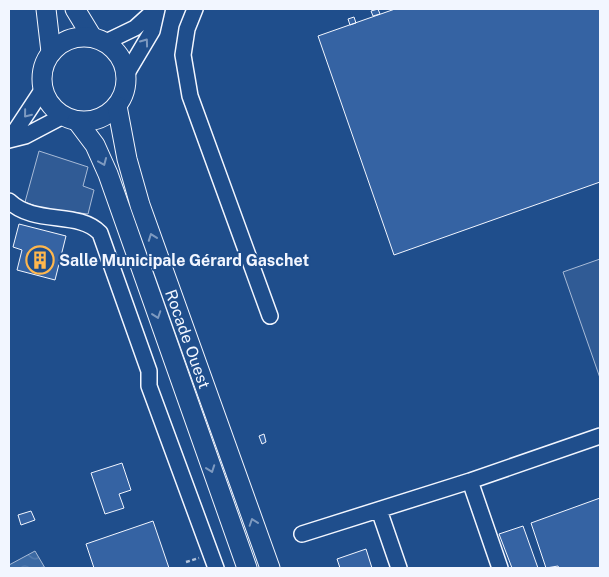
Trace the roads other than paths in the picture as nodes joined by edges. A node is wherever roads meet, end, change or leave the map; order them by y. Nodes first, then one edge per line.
1 (46, 9) edge
2 (75, 9) edge
3 (156, 9) edge
4 (195, 9) edge
5 (99, 40) junction
6 (51, 52) junction
7 (126, 73) junction
8 (43, 89) junction
9 (117, 106) junction
10 (70, 119) junction
11 (9, 139) edge
12 (9, 201) edge
13 (270, 316) dead end
14 (600, 436) edge
15 (470, 481) junction
16 (379, 510) junction
17 (302, 534) dead end
18 (216, 568) edge
19 (247, 568) edge
20 (270, 568) edge
21 (399, 568) edge
22 (500, 568) edge

1 - 6 main road
2 - 5 main road
3 - 5 street
7 -> 3 street
4 - 13 street
5 - 6 main road
5 - 7 main road
6 - 8 main road
7 - 9 main road
8 - 10 main road
8 -> 11 street
9 - 10 main road
20 -> 9 main road, Rocade Ouest
10 - 11 street
10 -> 19 main road
12 - 18 street
14 - 15 street
15 - 16 street
15 - 22 street
16 - 17 street
16 - 21 street

